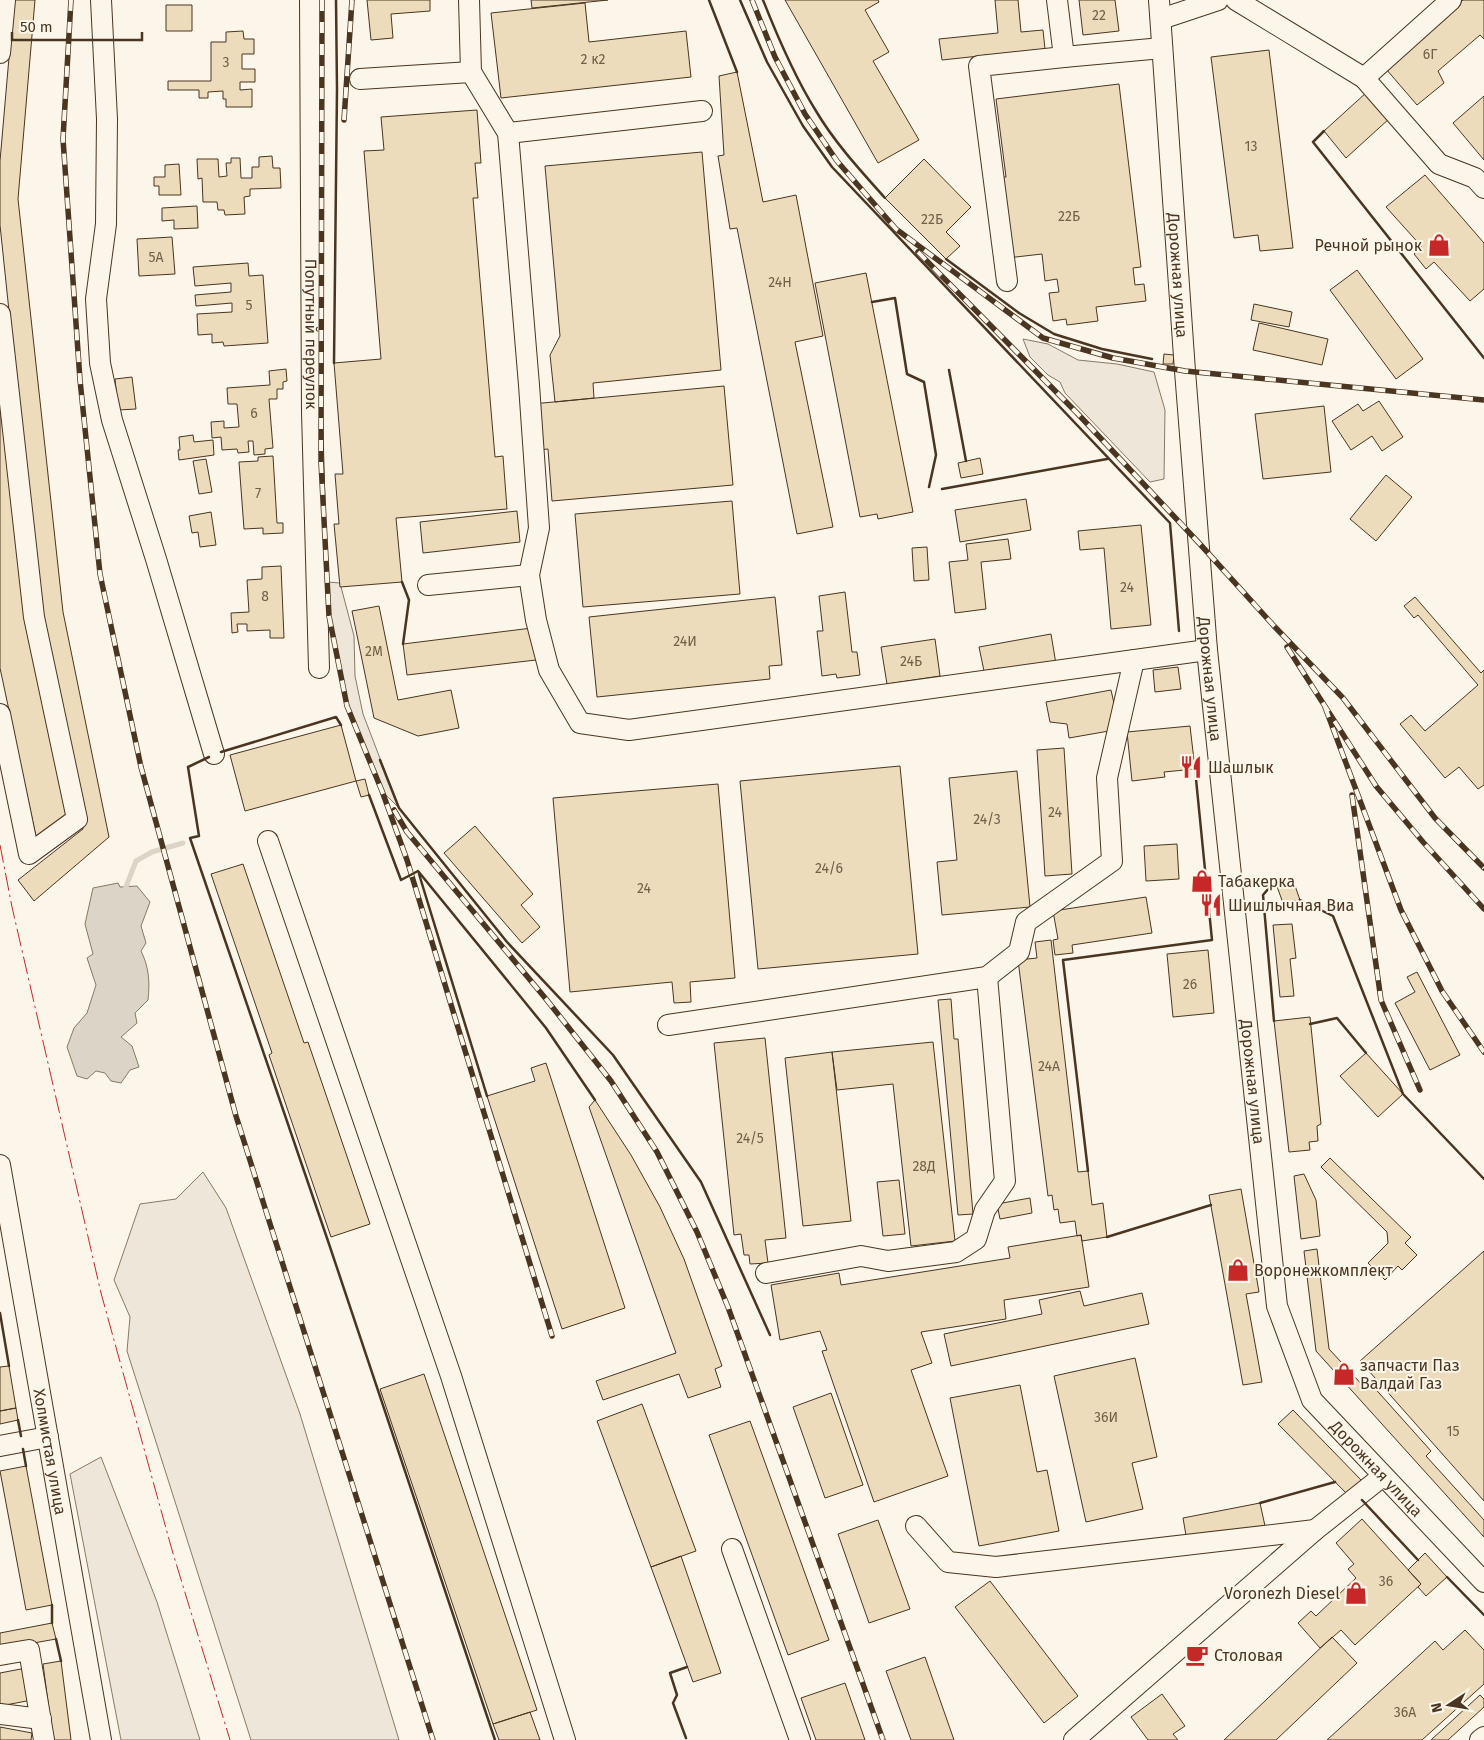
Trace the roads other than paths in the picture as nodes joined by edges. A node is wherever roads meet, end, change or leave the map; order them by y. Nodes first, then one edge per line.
1 (5, 0) edge
2 (101, 0) edge
3 (310, 0) edge
4 (469, 0) edge
5 (1057, 0) edge
6 (1218, 0) edge
7 (1236, 0) edge
8 (1451, 0) edge
9 (1160, 9) edge
10 (1162, 48) junction
11 (0, 53) edge
12 (1064, 57) junction
13 (471, 72) junction
14 (1364, 78) junction
15 (360, 79) dead end
16 (702, 111) dead end
17 (508, 133) junction
18 (1481, 179) edge
19 (1007, 281) dead end
20 (0, 314) edge
21 (529, 575) junction
22 (428, 585) dead end
23 (1207, 650) junction
24 (1134, 660) junction
25 (318, 668) dead end
26 (0, 714) edge
27 (214, 754) dead end
28 (268, 841) dead end
29 (987, 978) junction
30 (668, 1025) dead end
31 (0, 1164) edge
32 (766, 1273) dead end
33 (48, 1437) junction
34 (0, 1446) edge
35 (1383, 1476) junction
36 (916, 1526) dead end
37 (1315, 1530) junction
38 (732, 1549) dead end
39 (1484, 1582) edge
40 (0, 1655) edge
41 (0, 1714) edge
42 (41, 1719) junction
43 (1484, 1736) edge
44 (44, 1740) edge
45 (101, 1740) edge
46 (565, 1740) edge
47 (800, 1740) edge
48 (1074, 1740) edge
49 (1480, 1740) edge

1 - 11 street
2 - 27 street
3 - 25 street, Попутный переулок
4 - 13 street
5 - 12 street
6 - 9 street
7 - 14 street
8 - 14 street
9 - 10 street, Дорожная улица
10 - 12 street
10 - 23 street, Дорожная улица
12 - 19 street
13 - 15 street
13 - 17 street
14 - 18 street
16 - 17 street
17 - 21 street
20 - 26 street
21 - 22 street
21 - 24 street
23 - 24 street
23 - 35 street, Дорожная улица
24 - 29 street
28 - 46 street
29 - 30 street
29 - 32 street
31 - 33 street, Холмистая улица
33 - 34 street
33 - 45 street, Холмистая улица
35 - 37 street
35 - 39 street, Дорожная улица
36 - 37 street
37 - 48 street
38 - 47 street
40 - 42 street
41 - 42 street
42 - 44 street
43 - 49 street

